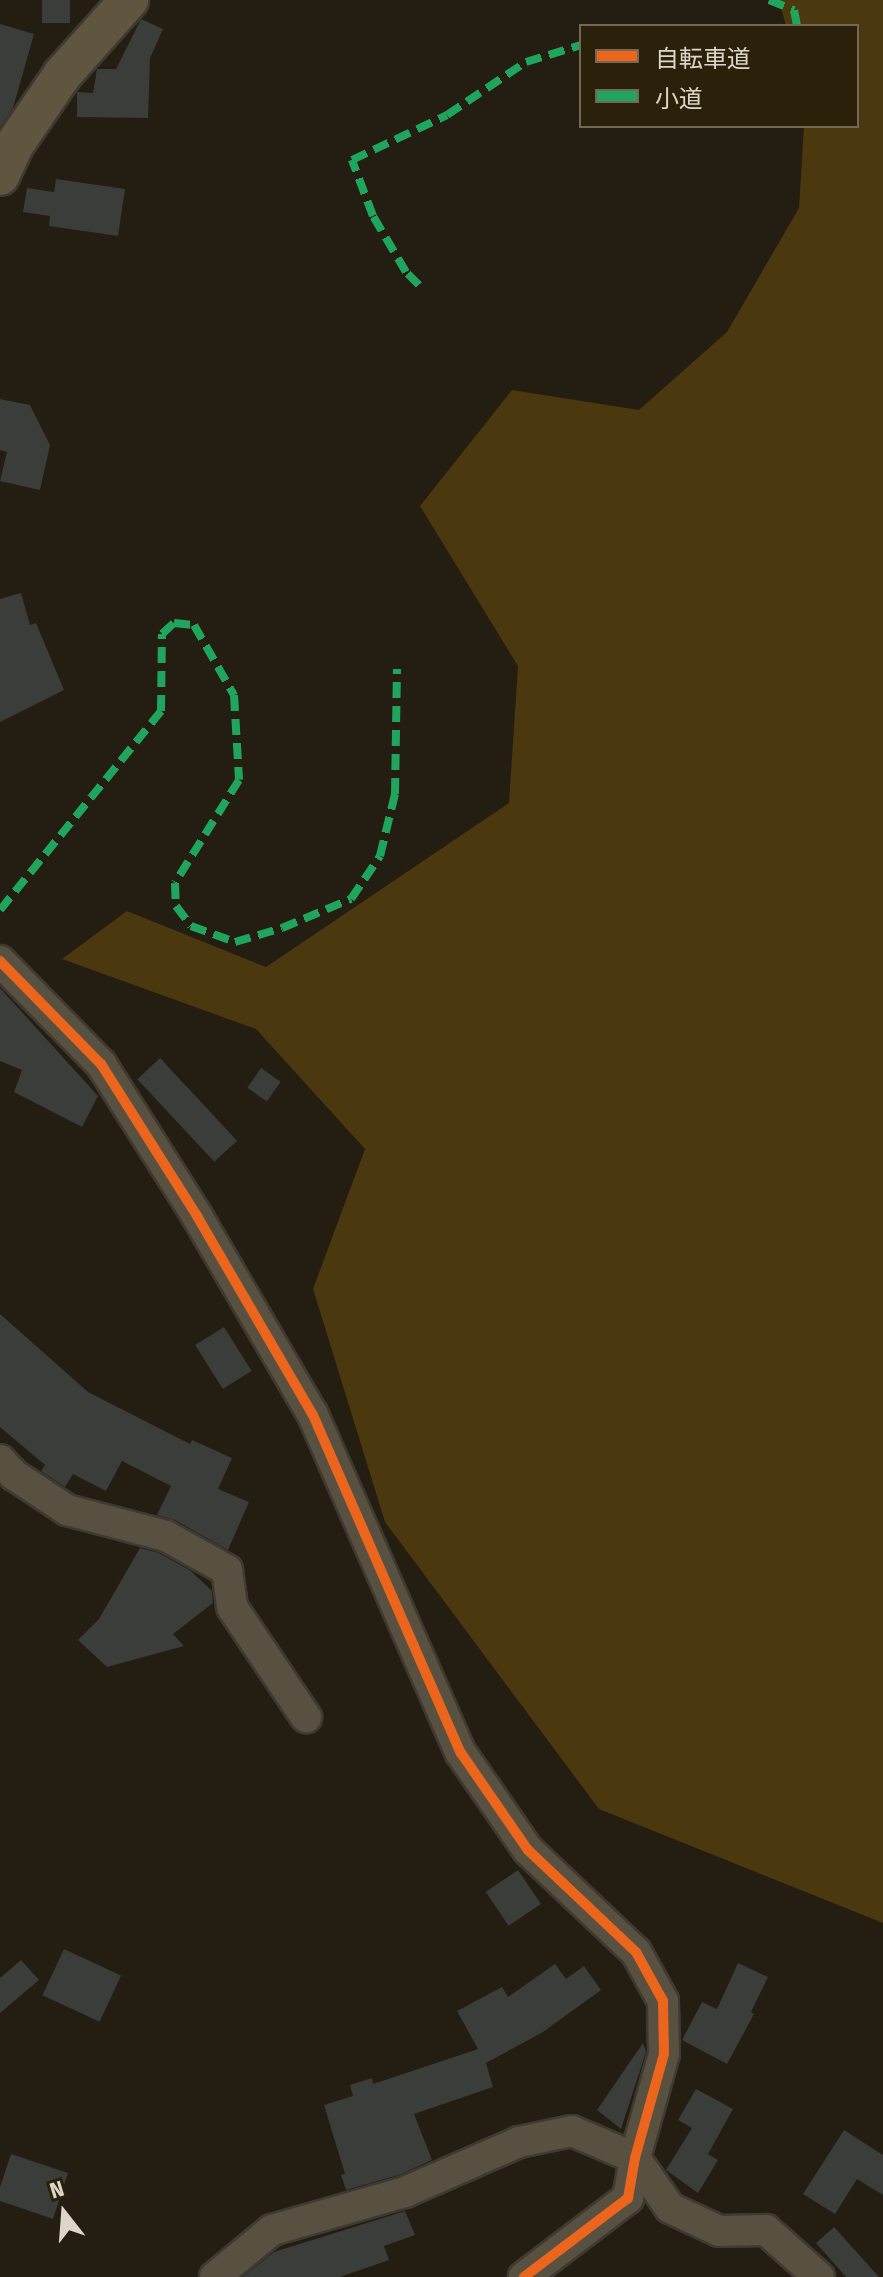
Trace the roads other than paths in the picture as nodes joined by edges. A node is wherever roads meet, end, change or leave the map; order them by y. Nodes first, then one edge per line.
1 (129, 0) edge
2 (0, 176) edge
3 (0, 961) edge
4 (0, 1460) edge
5 (306, 1717) dead end
6 (635, 2158) junction
7 (215, 2277) edge
8 (524, 2277) edge
9 (819, 2277) edge

1 - 2 main road
3 - 6 street
4 - 5 street
6 - 7 street
6 - 8 street
6 - 9 street

